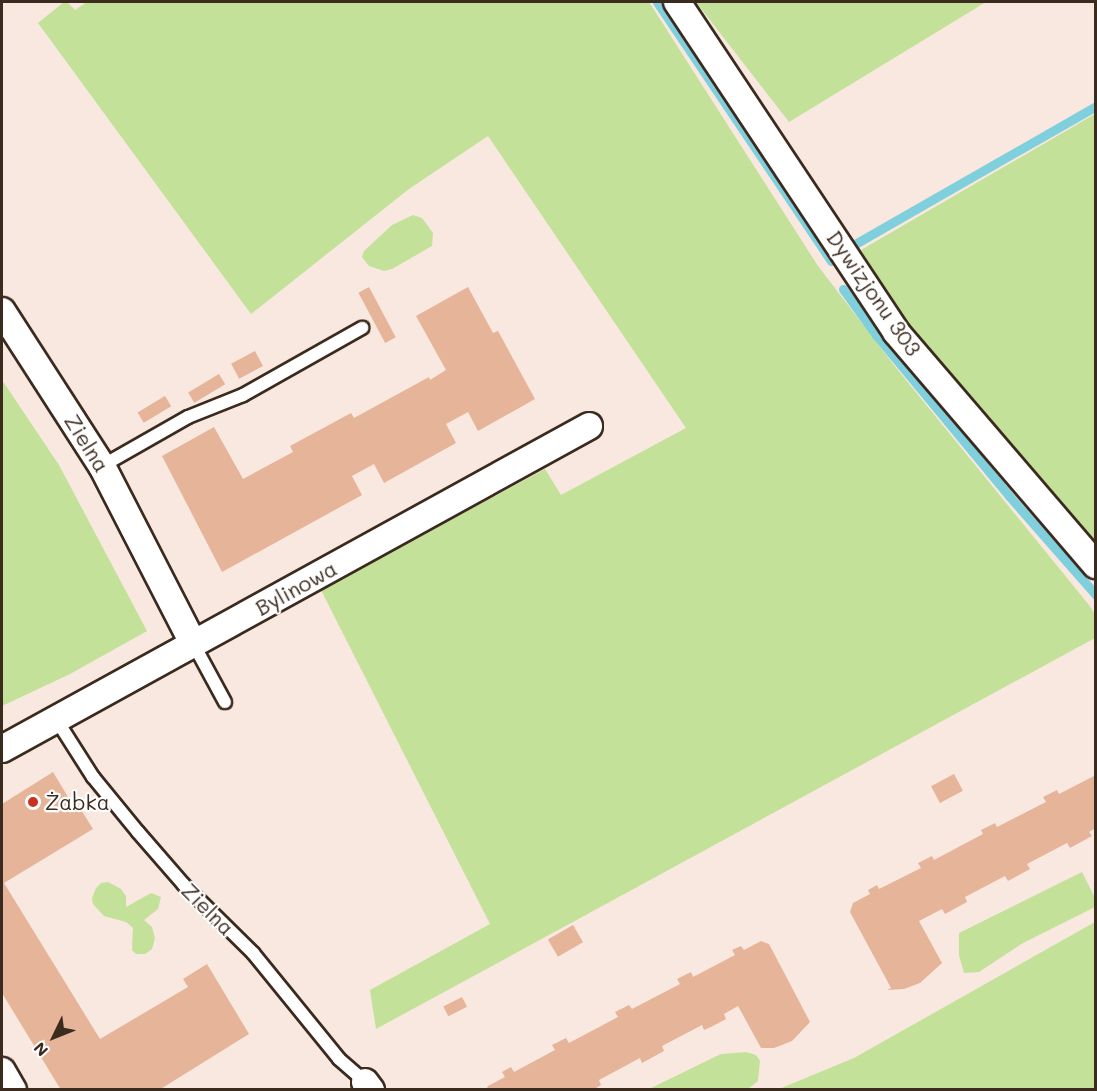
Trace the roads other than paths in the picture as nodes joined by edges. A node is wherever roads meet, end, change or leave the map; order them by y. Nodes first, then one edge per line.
1 (677, 2) edge
2 (2, 311) edge
3 (362, 328) dead end
4 (589, 426) dead end
5 (102, 466) junction
6 (1095, 565) edge
7 (194, 645) junction
8 (225, 702) dead end
9 (56, 719) junction
10 (2, 749) edge
11 (2, 1071) edge
12 (368, 1086) edge
13 (13, 1089) edge

1 - 6 street, Dywizjonu 303
2 - 5 street, Zielna
3 - 5 lane
4 - 7 street, Bylinowa
5 - 7 street, Zielna
7 - 8 lane
7 - 9 street, Bylinowa
9 - 10 street, Bylinowa
9 - 12 lane, Zielna
11 - 13 street

